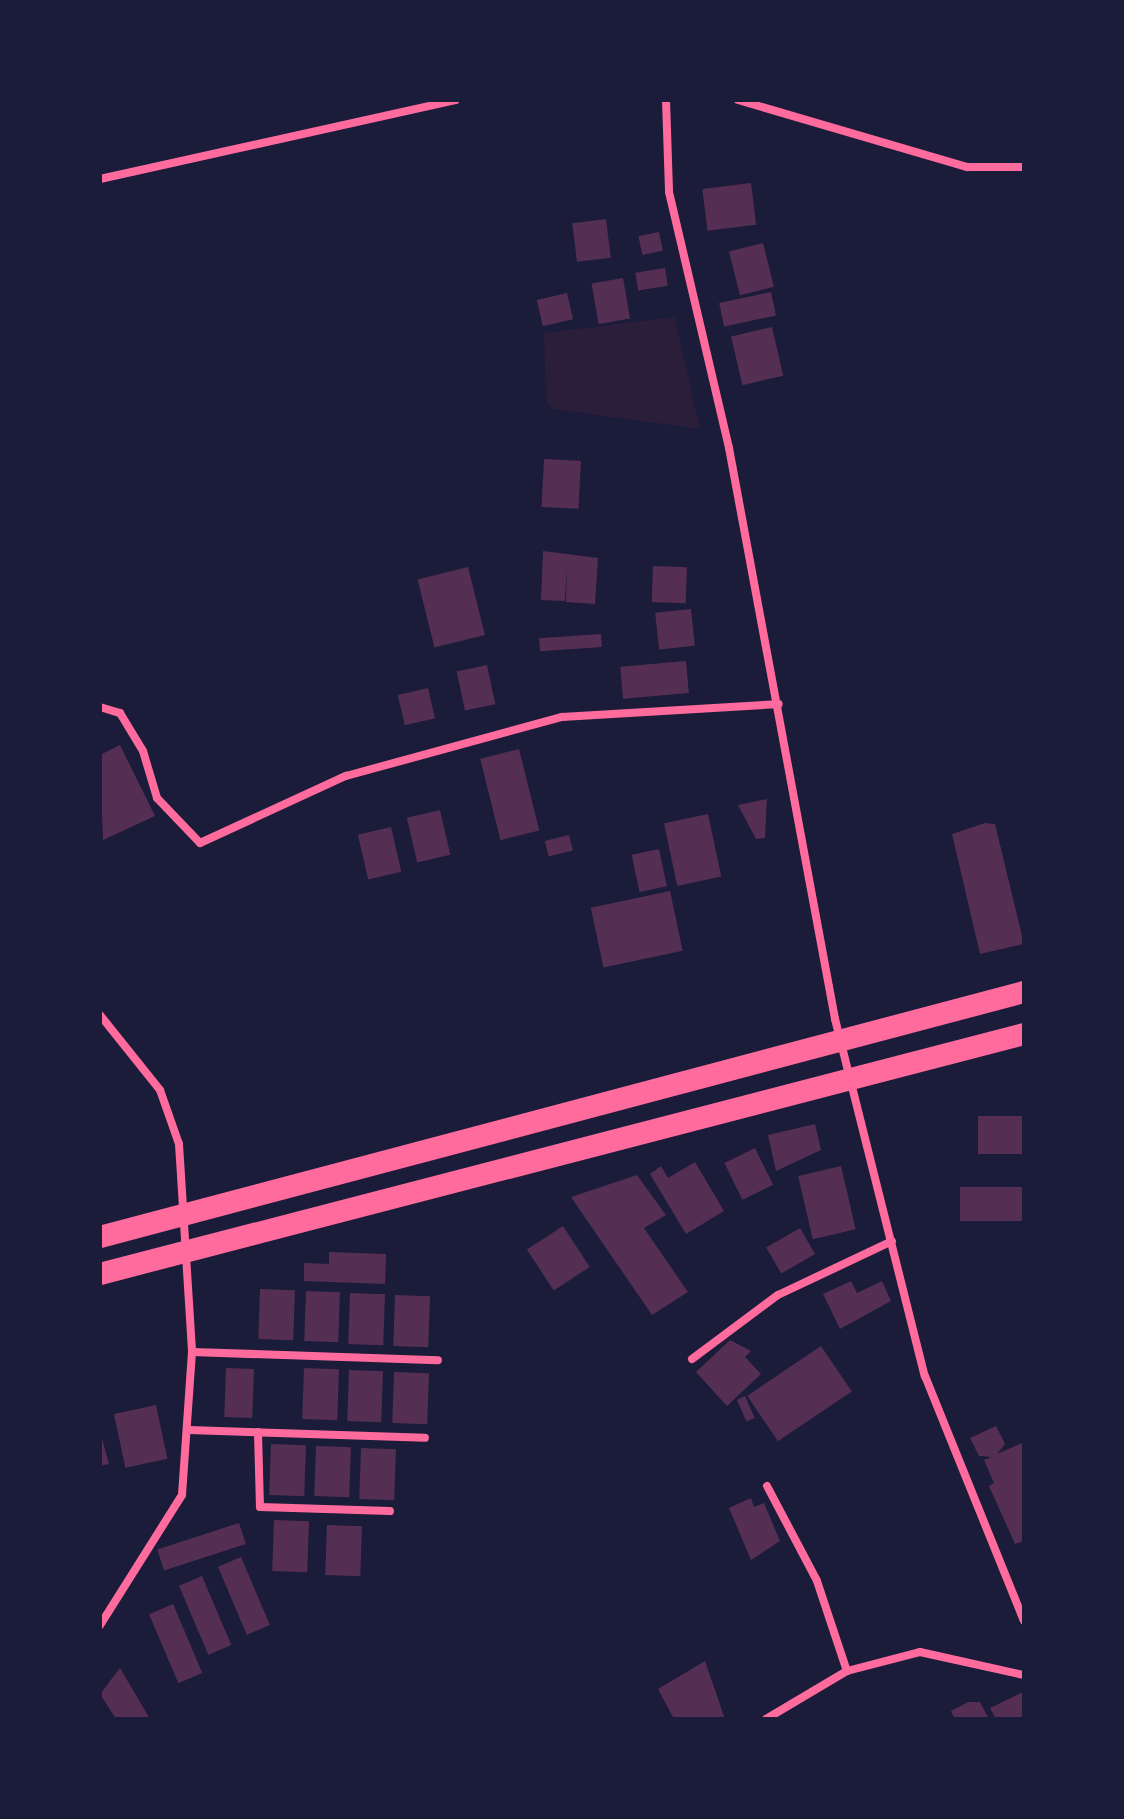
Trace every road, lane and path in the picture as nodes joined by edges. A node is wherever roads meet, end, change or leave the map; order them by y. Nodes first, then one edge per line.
1 (455, 100) edge
2 (666, 100) edge
3 (738, 100) edge
4 (1024, 167) edge
5 (100, 179) edge
6 (779, 704) junction
7 (100, 707) edge
8 (1024, 992) edge
9 (100, 1015) edge
10 (1024, 1034) edge
11 (840, 1039) junction
12 (851, 1080) junction
13 (188, 1215) junction
14 (100, 1237) edge
15 (892, 1241) junction
16 (190, 1251) junction
17 (100, 1274) edge
18 (192, 1352) junction
19 (692, 1359) dead end
20 (438, 1360) dead end
21 (189, 1430) junction
22 (258, 1432) junction
23 (425, 1438) dead end
24 (767, 1486) dead end
25 (390, 1511) dead end
26 (1024, 1621) edge
27 (100, 1625) edge
28 (847, 1671) junction
29 (1024, 1675) edge
30 (766, 1719) edge

1 - 5 street
2 - 6 street
3 - 4 street
6 - 7 street
6 - 11 street
8 - 11 highway
9 - 13 street
10 - 12 highway
11 - 12 street
11 - 13 highway
12 - 15 street
12 - 16 highway
13 - 14 highway
13 - 16 street
15 - 19 street
15 - 26 street
16 - 17 highway
16 - 18 street
18 - 20 street
18 - 21 street
21 - 22 street
21 - 27 street
22 - 23 street
22 - 25 street
24 - 28 street
28 - 29 street
28 - 30 street

